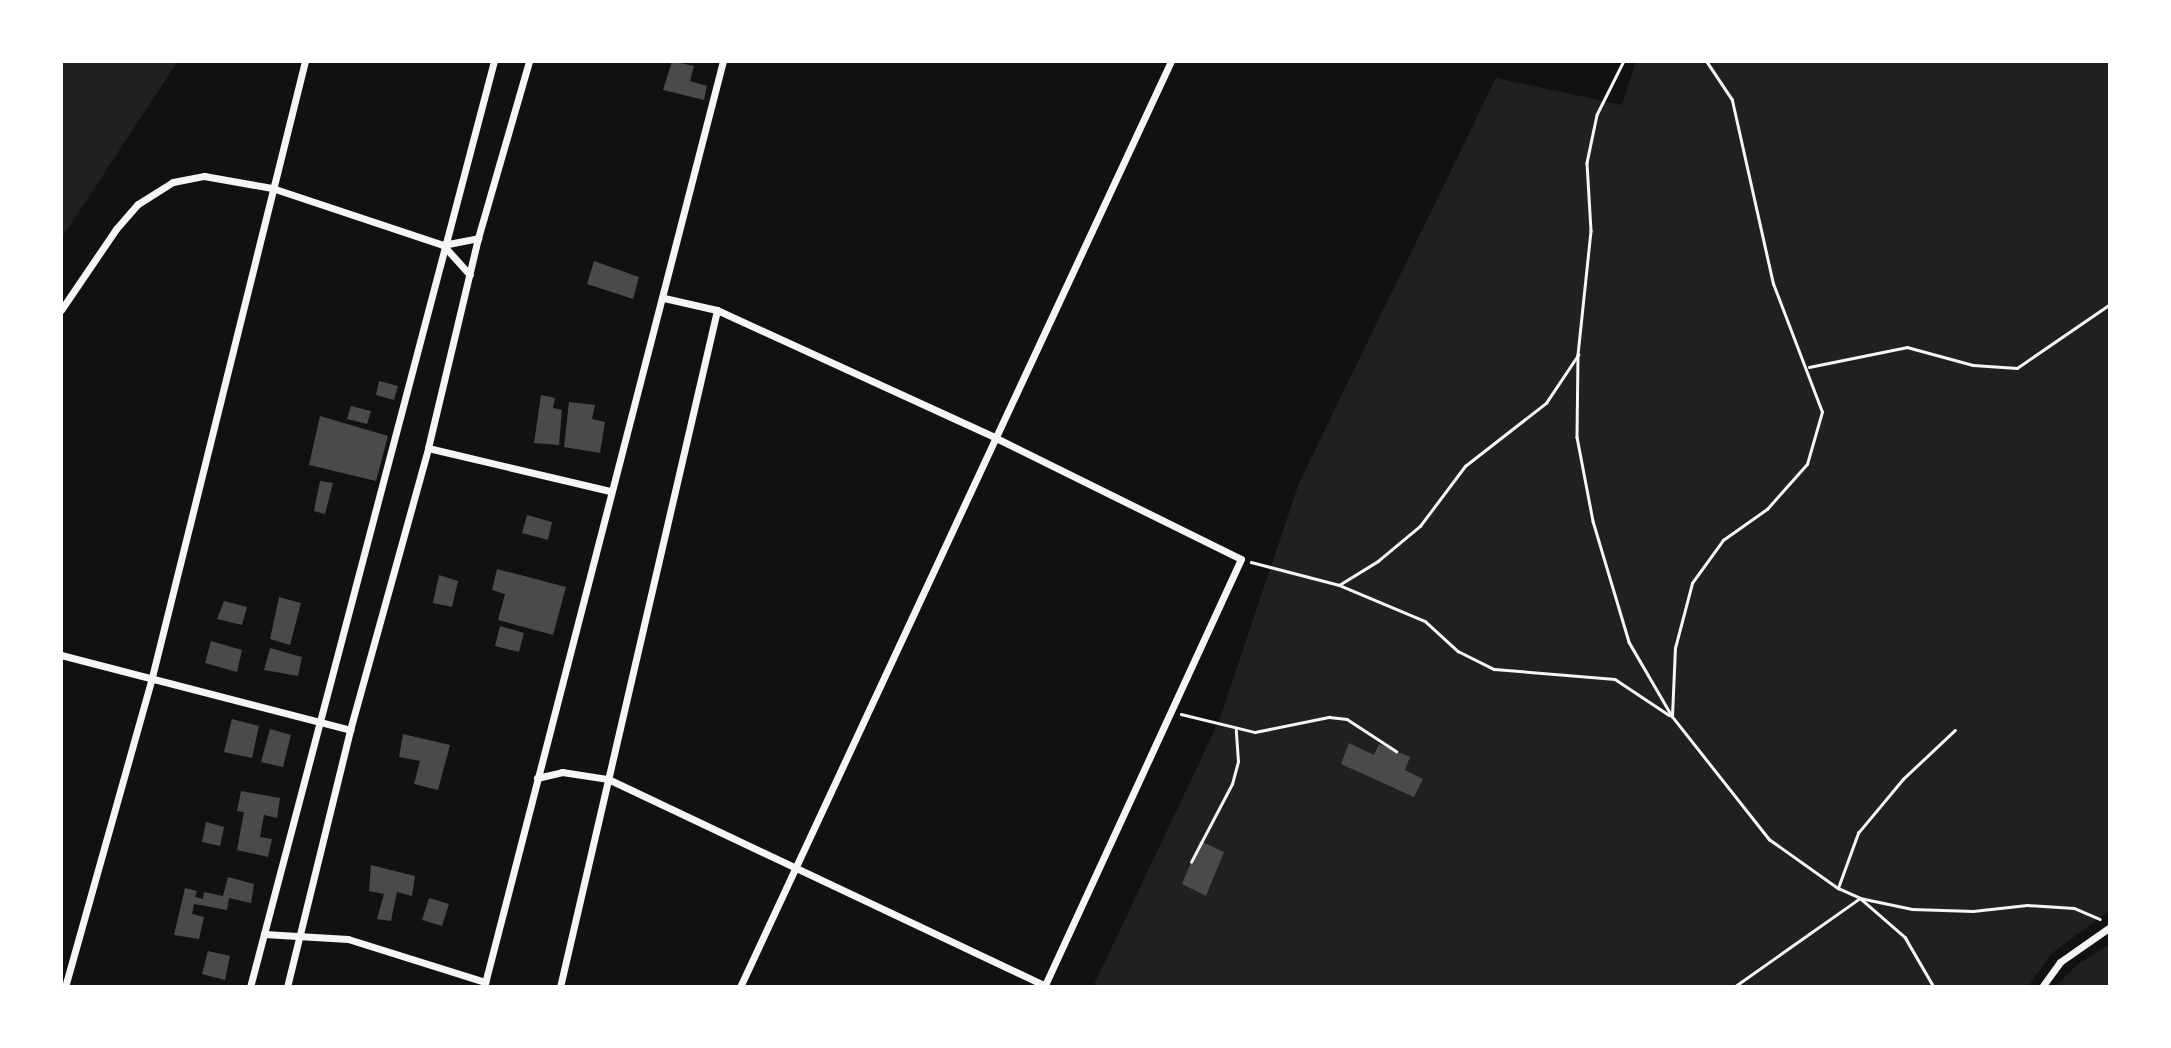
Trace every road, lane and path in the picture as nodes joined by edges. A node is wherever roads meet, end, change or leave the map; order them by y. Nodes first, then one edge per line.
1 (305, 61) edge
2 (495, 61) edge
3 (529, 61) edge
4 (723, 61) edge
5 (1171, 61) edge
6 (1624, 61) edge
7 (1706, 61) edge
8 (272, 188) junction
9 (478, 238) junction
10 (443, 245) junction
11 (470, 275) junction
12 (664, 298) junction
13 (2110, 304) edge
14 (61, 310) edge
15 (718, 310) junction
16 (1578, 355) junction
17 (1809, 367) junction
18 (996, 438) junction
19 (428, 448) junction
20 (610, 491) junction
21 (1241, 559) junction
22 (1339, 585) junction
23 (61, 655) edge
24 (151, 681) junction
25 (1172, 710) junction
26 (1672, 716) junction
27 (319, 721) junction
28 (350, 730) junction
29 (1236, 730) junction
30 (1955, 730) dead end
31 (1396, 751) dead end
32 (537, 778) junction
33 (608, 779) junction
34 (1191, 862) dead end
35 (795, 869) junction
36 (1838, 888) junction
37 (1860, 898) junction
38 (2110, 925) edge
39 (264, 934) junction
40 (301, 935) junction
41 (484, 984) edge
42 (1044, 986) edge
43 (65, 987) edge
44 (250, 987) edge
45 (287, 987) edge
46 (560, 987) edge
47 (740, 987) edge
48 (1734, 987) edge
49 (1934, 987) edge
50 (2042, 987) edge

1 - 8 street
2 - 10 street
3 - 9 street
4 - 12 street
5 - 18 street
6 - 16 path
7 - 17 path
8 - 10 street
8 - 14 street
8 - 24 street
9 - 10 street
9 - 11 street
10 - 11 street
10 - 27 street
11 - 19 street
12 - 15 street
12 - 20 street
13 - 17 path
15 - 18 street
15 - 33 street
16 - 22 path
16 - 26 path
17 - 26 path
18 - 21 street
18 - 35 street
19 - 20 street
19 - 28 street
20 - 32 street
21 - 22 path
21 - 25 street
22 - 26 path
23 - 24 street
24 - 27 street
24 - 43 street
25 - 29 path
25 - 42 street
26 - 36 path
27 - 28 street
27 - 39 street
28 - 40 street
29 - 31 path
29 - 34 path
30 - 36 path
32 - 33 street
32 - 41 street
33 - 35 street
33 - 46 street
35 - 42 street
35 - 47 street
36 - 37 path
37 - 38 path
37 - 48 path
37 - 49 path
38 - 50 street
39 - 40 street
39 - 44 street
40 - 41 street
40 - 45 street

